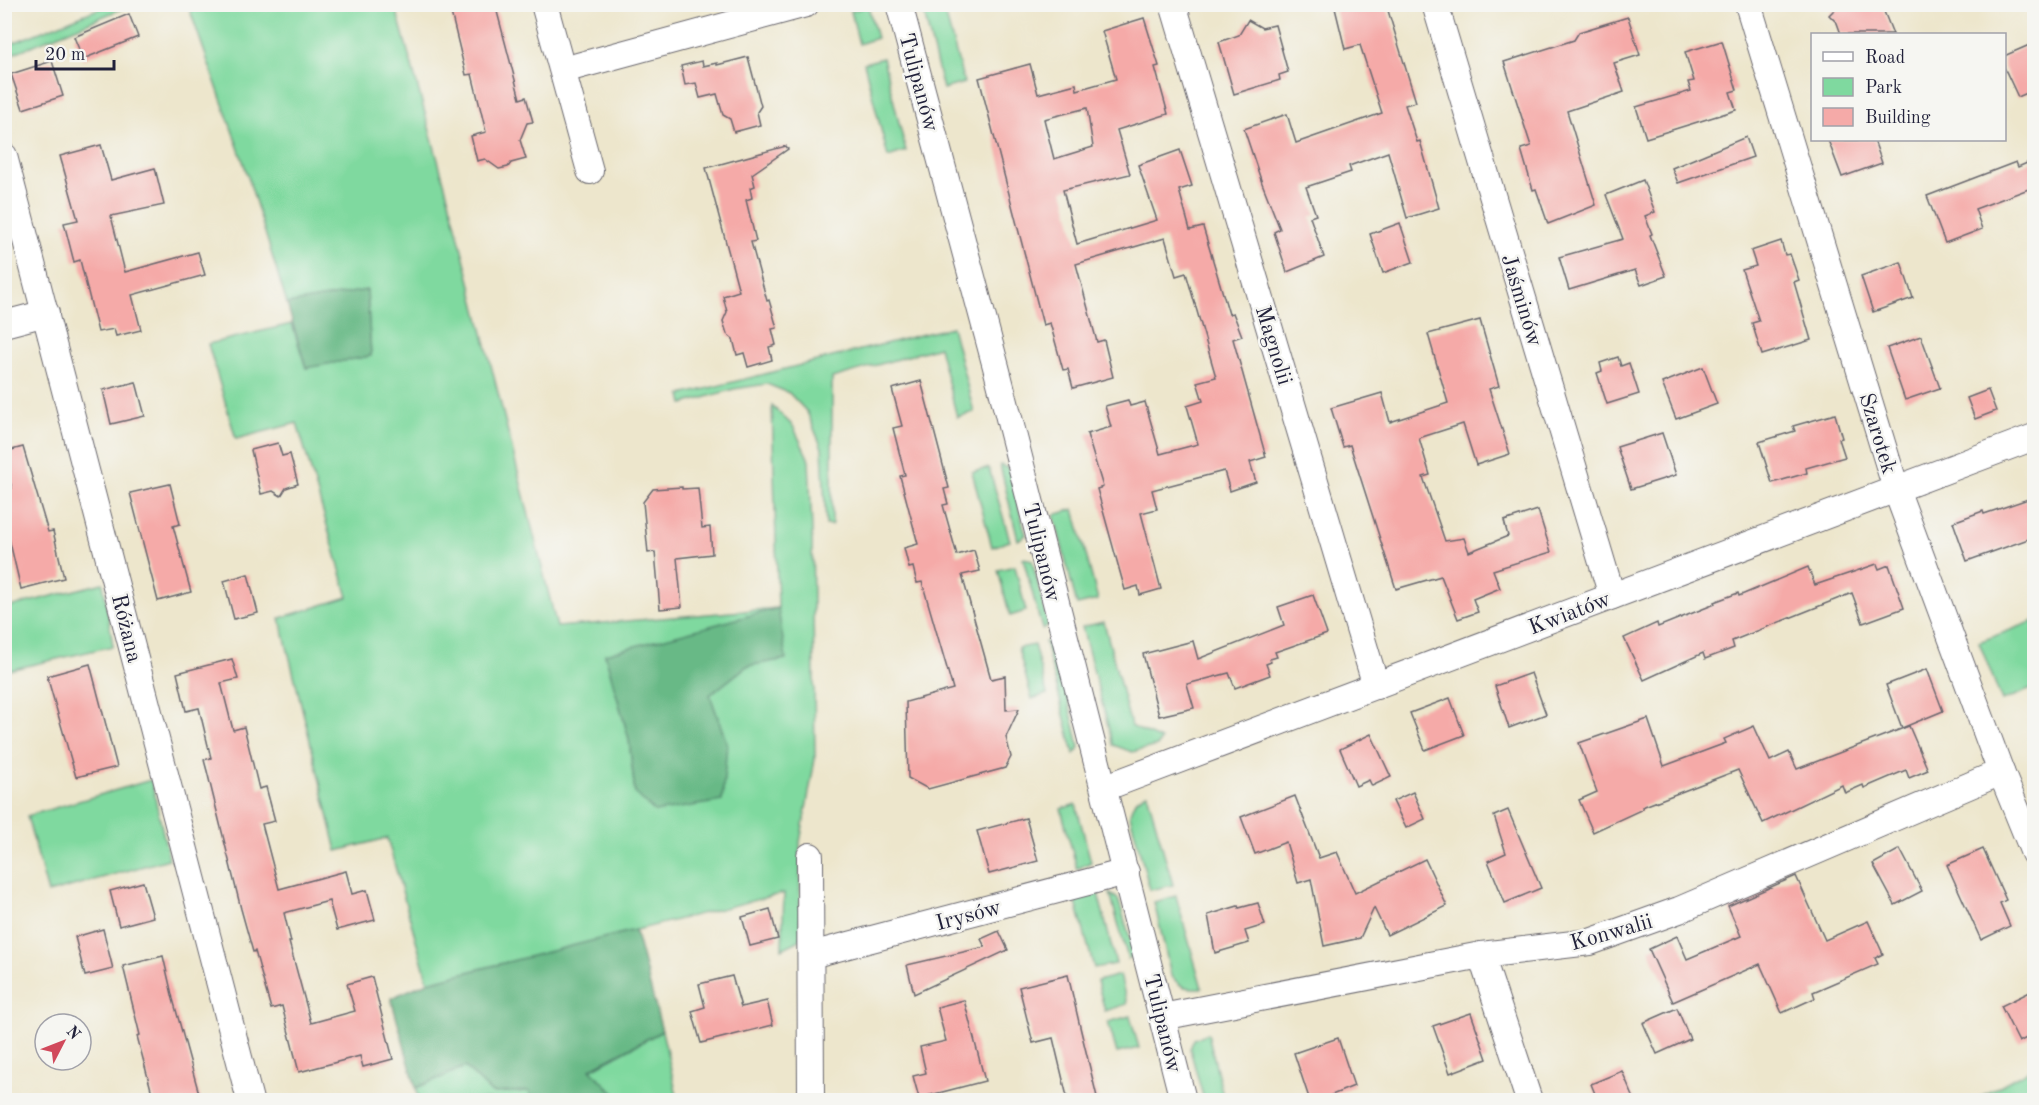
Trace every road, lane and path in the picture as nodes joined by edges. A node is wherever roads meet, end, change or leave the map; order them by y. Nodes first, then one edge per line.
1 (544, 4) edge
2 (806, 4) edge
3 (899, 4) edge
4 (1173, 4) edge
5 (1435, 4) edge
6 (1748, 4) edge
7 (563, 70) junction
8 (4, 156) edge
9 (590, 171) dead end
10 (46, 313) junction
11 (4, 324) edge
12 (2034, 437) edge
13 (1896, 489) junction
14 (1612, 596) junction
15 (1376, 686) junction
16 (2001, 772) junction
17 (1104, 788) junction
18 (2034, 853) edge
19 (810, 855) dead end
20 (1126, 872) junction
21 (811, 955) junction
22 (1481, 955) junction
23 (1162, 1017) junction
24 (250, 1101) edge
25 (812, 1101) edge
26 (1183, 1101) edge
27 (1529, 1101) edge

1 - 7 street
2 - 7 street
3 - 17 street, Tulipanów
4 - 15 street, Magnolii
5 - 14 street, Jaśminów
6 - 13 street, Szarotek
7 - 9 street
8 - 10 street, Różana
10 - 11 street
10 - 24 street, Różana
12 - 13 street, Kwiatów
13 - 14 street, Kwiatów
13 - 16 street, Szarotek
14 - 15 street, Kwiatów
15 - 17 street, Kwiatów
16 - 18 street, Szarotek
16 - 22 street, Konwalii
17 - 20 street, Tulipanów
19 - 21 street
20 - 21 street, Irysów
20 - 23 street, Tulipanów
21 - 25 street
22 - 23 street, Konwalii
22 - 27 street
23 - 26 street, Tulipanów

